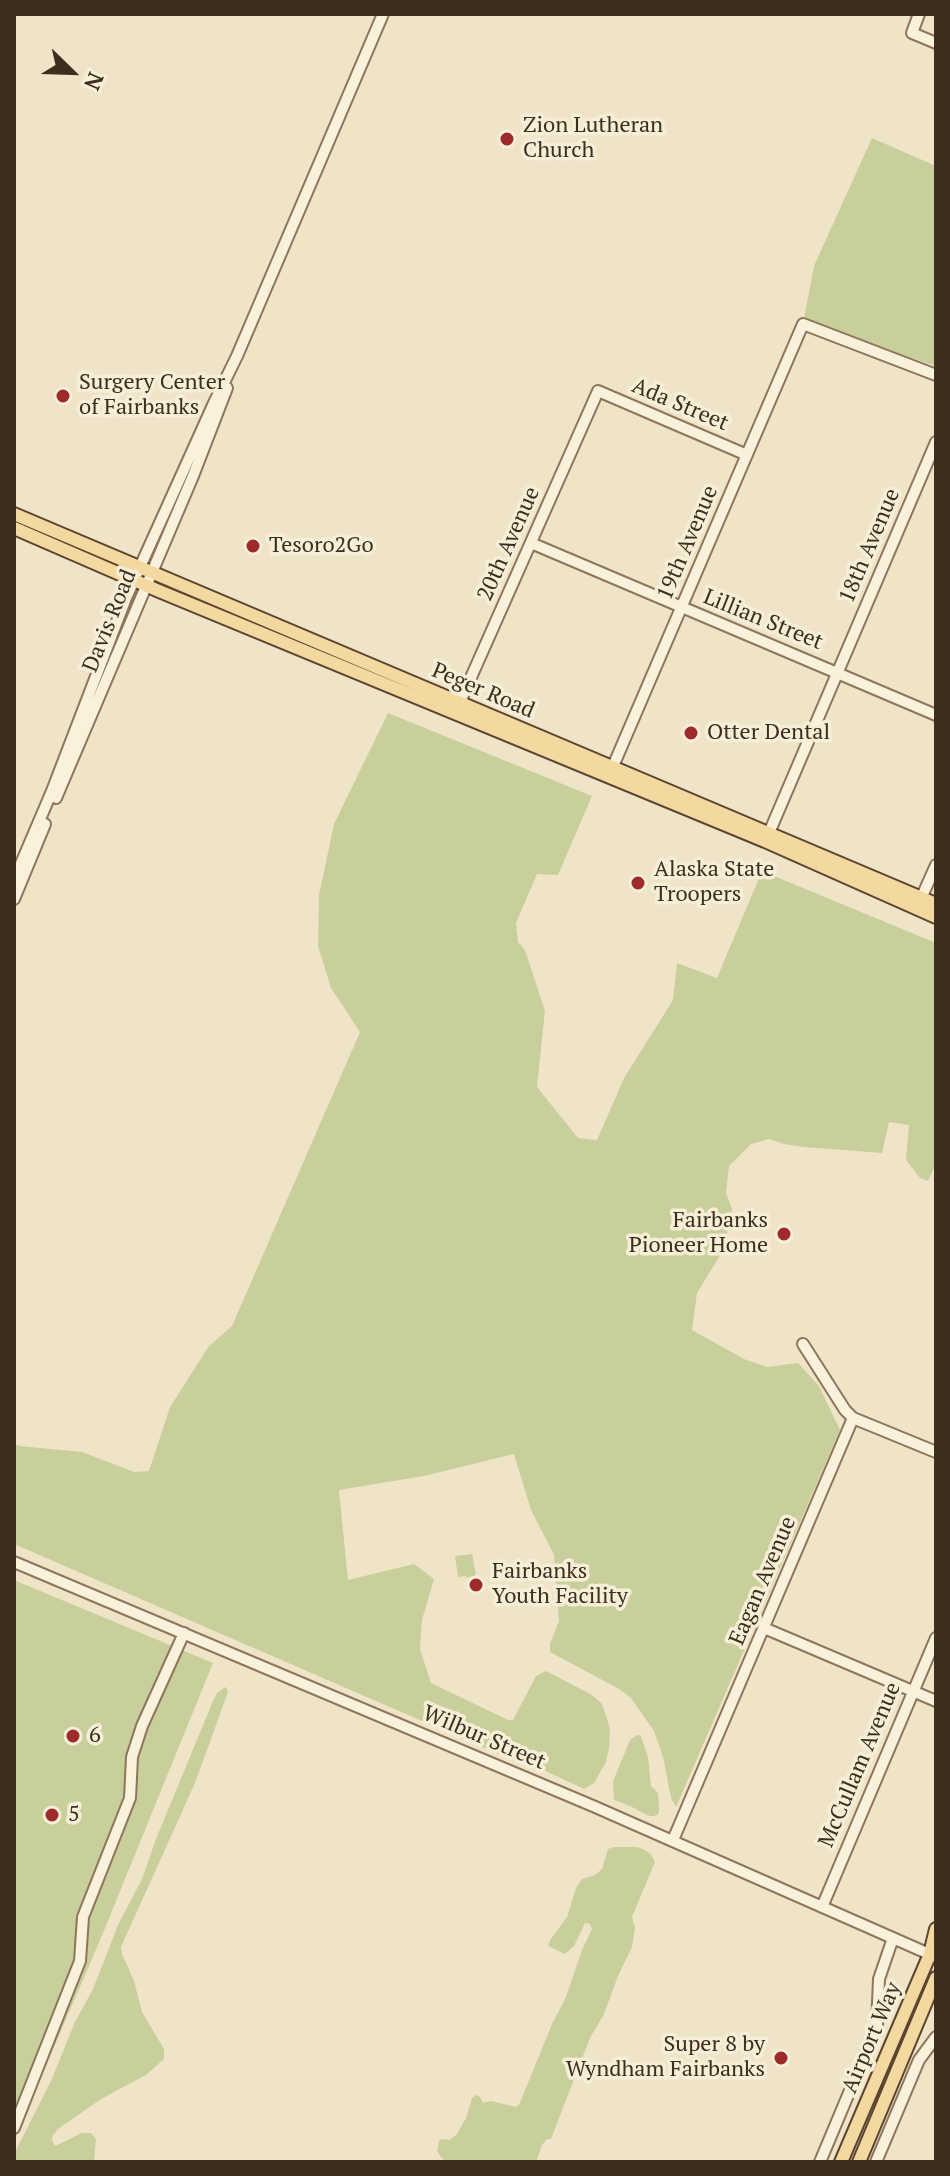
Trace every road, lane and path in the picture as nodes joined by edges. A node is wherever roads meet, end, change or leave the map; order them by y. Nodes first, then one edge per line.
1 (383, 14) edge
2 (919, 14) edge
3 (936, 43) edge
4 (936, 375) edge
5 (598, 391) joint
6 (936, 442) edge
7 (747, 455) junction
8 (14, 514) edge
9 (14, 528) edge
10 (531, 543) junction
11 (143, 576) junction
12 (682, 608) junction
13 (839, 673) junction
14 (458, 708) junction
15 (936, 715) edge
16 (611, 772) junction
17 (767, 837) junction
18 (936, 865) edge
19 (14, 880) edge
20 (14, 899) edge
21 (919, 904) junction
22 (936, 904) edge
23 (936, 917) edge
24 (803, 1344) dead end
25 (853, 1418) junction
26 (936, 1452) edge
27 (14, 1562) edge
28 (764, 1628) junction
29 (184, 1633) junction
30 (936, 1638) edge
31 (913, 1691) junction
32 (936, 1701) edge
33 (673, 1840) junction
34 (822, 1907) junction
35 (936, 1929) edge
36 (893, 1938) junction
37 (933, 1955) edge
38 (936, 1978) edge
39 (936, 2037) edge
40 (14, 2128) edge
41 (820, 2162) edge
42 (841, 2162) edge
43 (859, 2162) edge
44 (876, 2162) edge

1 - 11 street, Davis Road
2 - 3 street
4 - 7 street, 19th Avenue
5 - 7 street, Ada Street
5 - 10 street, 20th Avenue
6 - 13 street, 18th Avenue
7 - 12 street, 19th Avenue
8 - 11 main road, Peger Road
9 - 11 main road, Peger Road
10 - 12 street, Lillian Street
10 - 14 street, 20th Avenue
11 - 14 main road, Peger Road
11 - 19 street, Davis Road
11 - 20 street, Davis Road
12 - 13 street, Lillian Street
12 - 16 street, 19th Avenue
13 - 15 street, Lillian Street
13 - 17 street, 18th Avenue
14 - 16 main road, Peger Road
16 - 17 main road, Peger Road
17 - 21 main road, Peger Road
18 - 21 street
21 - 22 main road, Peger Road
21 - 23 main road, Peger Road
24 - 25 street
25 - 26 street
25 - 28 street, Eagan Avenue
27 - 29 street, Wilbur Street
28 - 31 street
28 - 33 street, Eagan Avenue
29 - 33 street, Wilbur Street
29 - 40 street
30 - 31 street, McCullam Avenue
31 - 32 street
31 - 34 street, McCullam Avenue
33 - 34 street, Wilbur Street
34 - 36 street, Wilbur Street
35 - 37 main road, Airport Way
36 - 37 street, Wilbur Street
36 - 41 street, Airport Way
37 - 42 main road, Airport Way
38 - 43 main road, Airport Way
39 - 44 street

